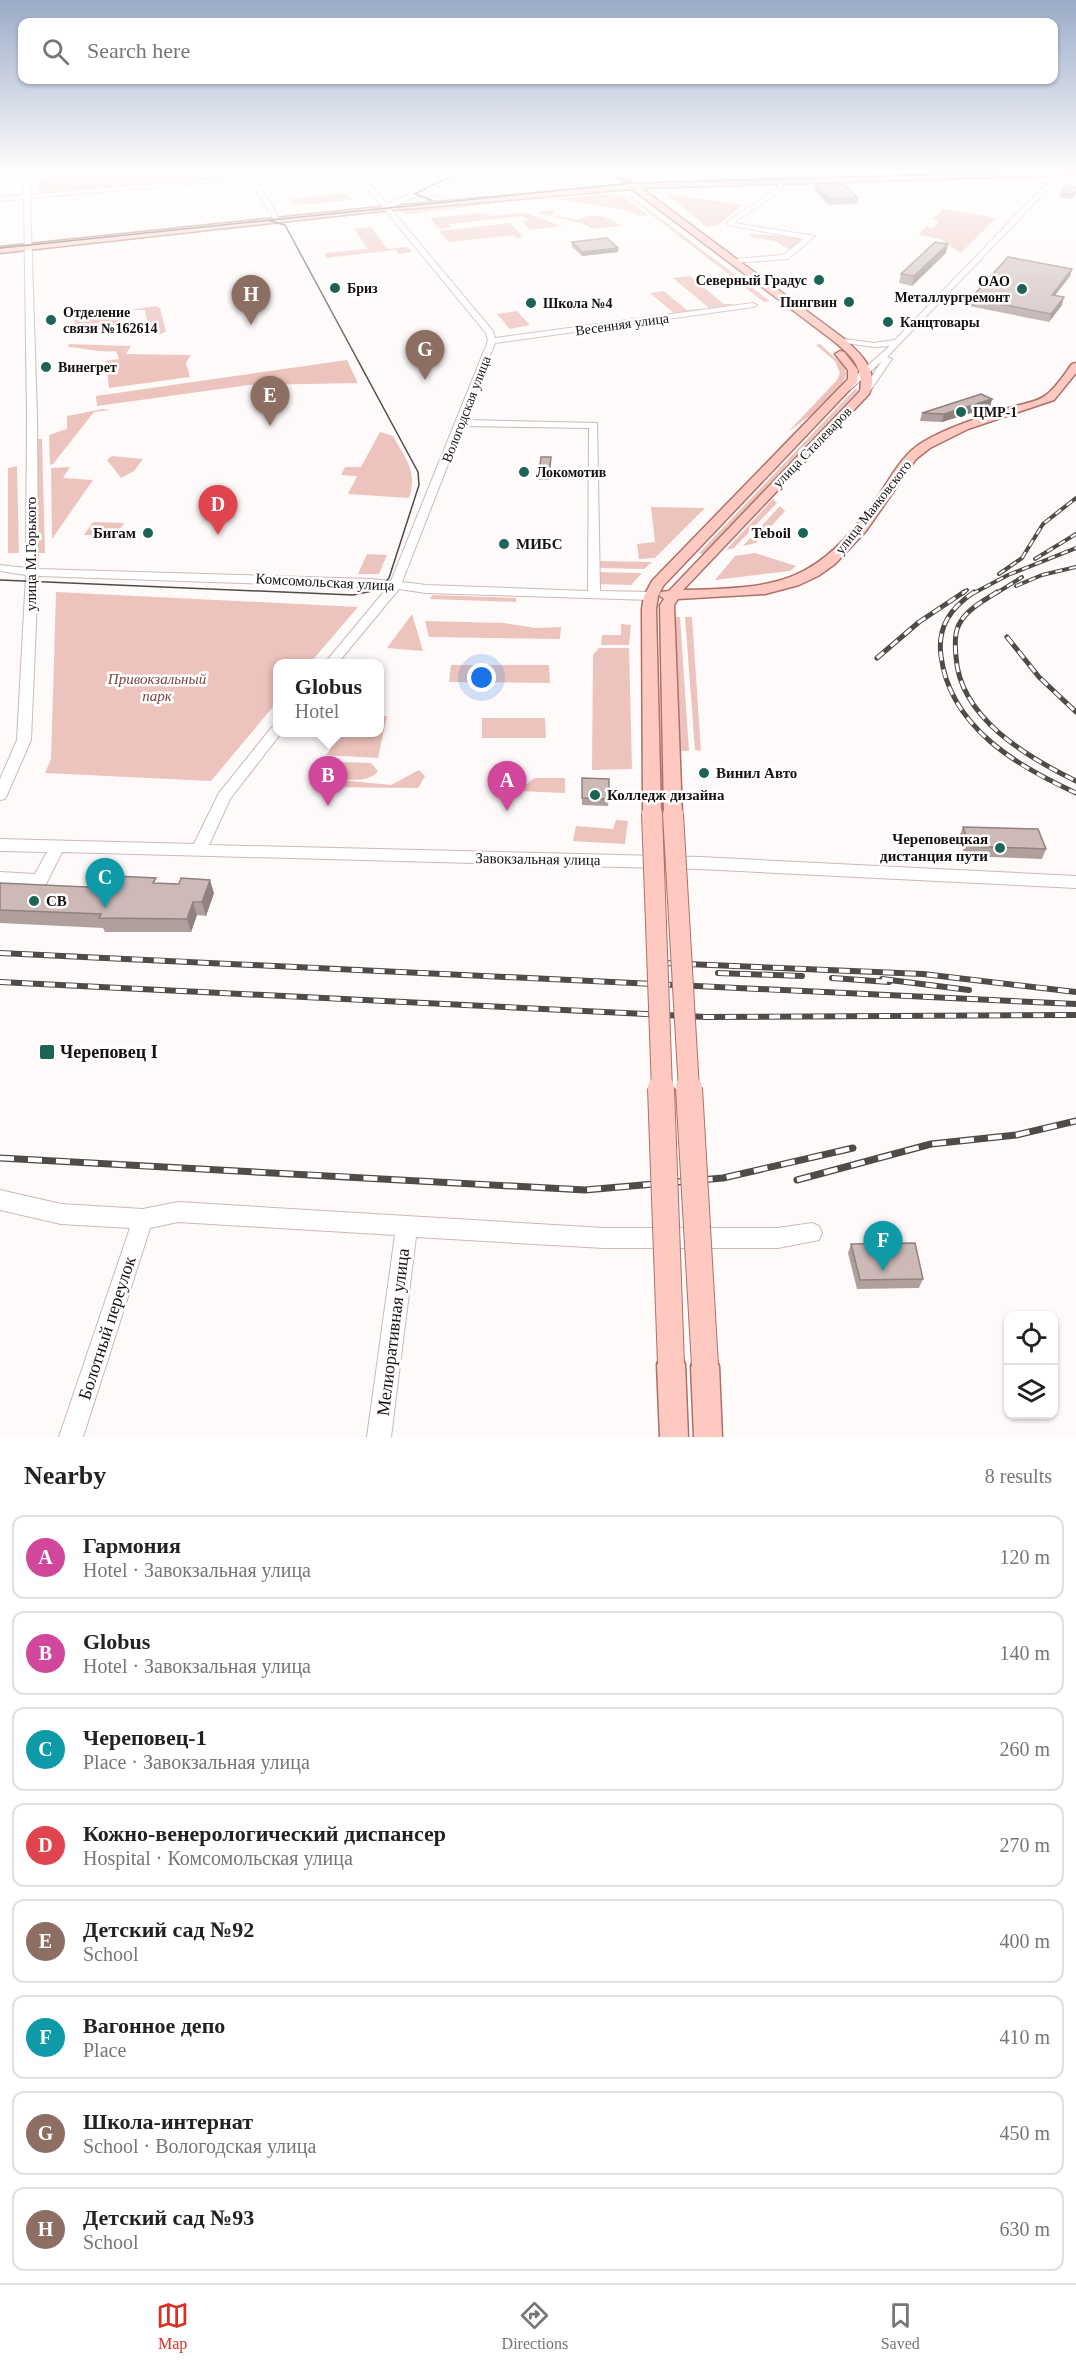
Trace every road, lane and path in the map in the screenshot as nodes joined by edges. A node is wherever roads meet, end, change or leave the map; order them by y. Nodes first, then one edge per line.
1 (28, 237) edge
2 (104, 237) edge
3 (412, 237) edge
4 (694, 237) edge
5 (701, 237) edge
6 (810, 237) edge
7 (999, 237) edge
8 (28, 245) junction
9 (0, 248) edge
10 (735, 261) junction
11 (753, 305) dead end
12 (839, 340) junction
13 (492, 341) junction
14 (898, 342) junction
15 (1076, 366) edge
16 (867, 371) junction
17 (847, 388) junction
18 (866, 392) junction
19 (460, 423) junction
20 (0, 568) edge
21 (30, 572) junction
22 (395, 586) junction
23 (594, 594) junction
24 (671, 595) junction
25 (651, 596) junction
26 (333, 659) edge
27 (273, 735) edge
28 (0, 795) edge
29 (663, 814) junction
30 (0, 845) edge
31 (58, 846) junction
32 (199, 850) junction
33 (0, 878) edge
34 (1076, 882) edge
35 (0, 1200) edge
36 (143, 1219) junction
37 (406, 1226) junction
38 (812, 1233) dead end
39 (71, 1437) edge
40 (379, 1437) edge
41 (674, 1437) edge
42 (708, 1437) edge

1 - 8 street, улица М.Горького
2 - 8 main road
3 - 13 street, Вологодская улица
4 - 17 main road, улица Сталеваров
5 - 10 main road, улица Сталеваров
6 - 10 street
7 - 14 street
8 - 9 main road
8 - 21 street, улица М.Горького
10 - 12 main road, улица Сталеваров
11 - 13 street, Весенняя улица
12 - 14 street
12 - 16 main road, улица Сталеваров
13 - 19 street, Вологодская улица
14 - 16 street
14 - 18 street
15 - 24 main road, улица Маяковского
16 - 17 street
16 - 18 main road
17 - 25 main road, улица Сталеваров
18 - 24 main road, улица Сталеваров
19 - 22 street, Вологодская улица
19 - 23 street
20 - 21 street, Комсомольская улица
21 - 22 street, Комсомольская улица
21 - 28 street, улица М.Горького
22 - 23 street, Комсомольская улица
22 - 26 street, Вологодская улица
23 - 25 street, Комсомольская улица
24 - 25 main road, улица Маяковского
24 - 29 main road
25 - 29 main road
27 - 32 street
29 - 41 main road, bridge
29 - 42 main road, bridge
30 - 31 street, Завокзальная улица
31 - 32 street, Завокзальная улица
31 - 33 street
32 - 34 street, Завокзальная улица
35 - 36 street
36 - 37 street
36 - 39 street, Болотный переулок
37 - 38 street
37 - 40 street, Мелиоративная улица

